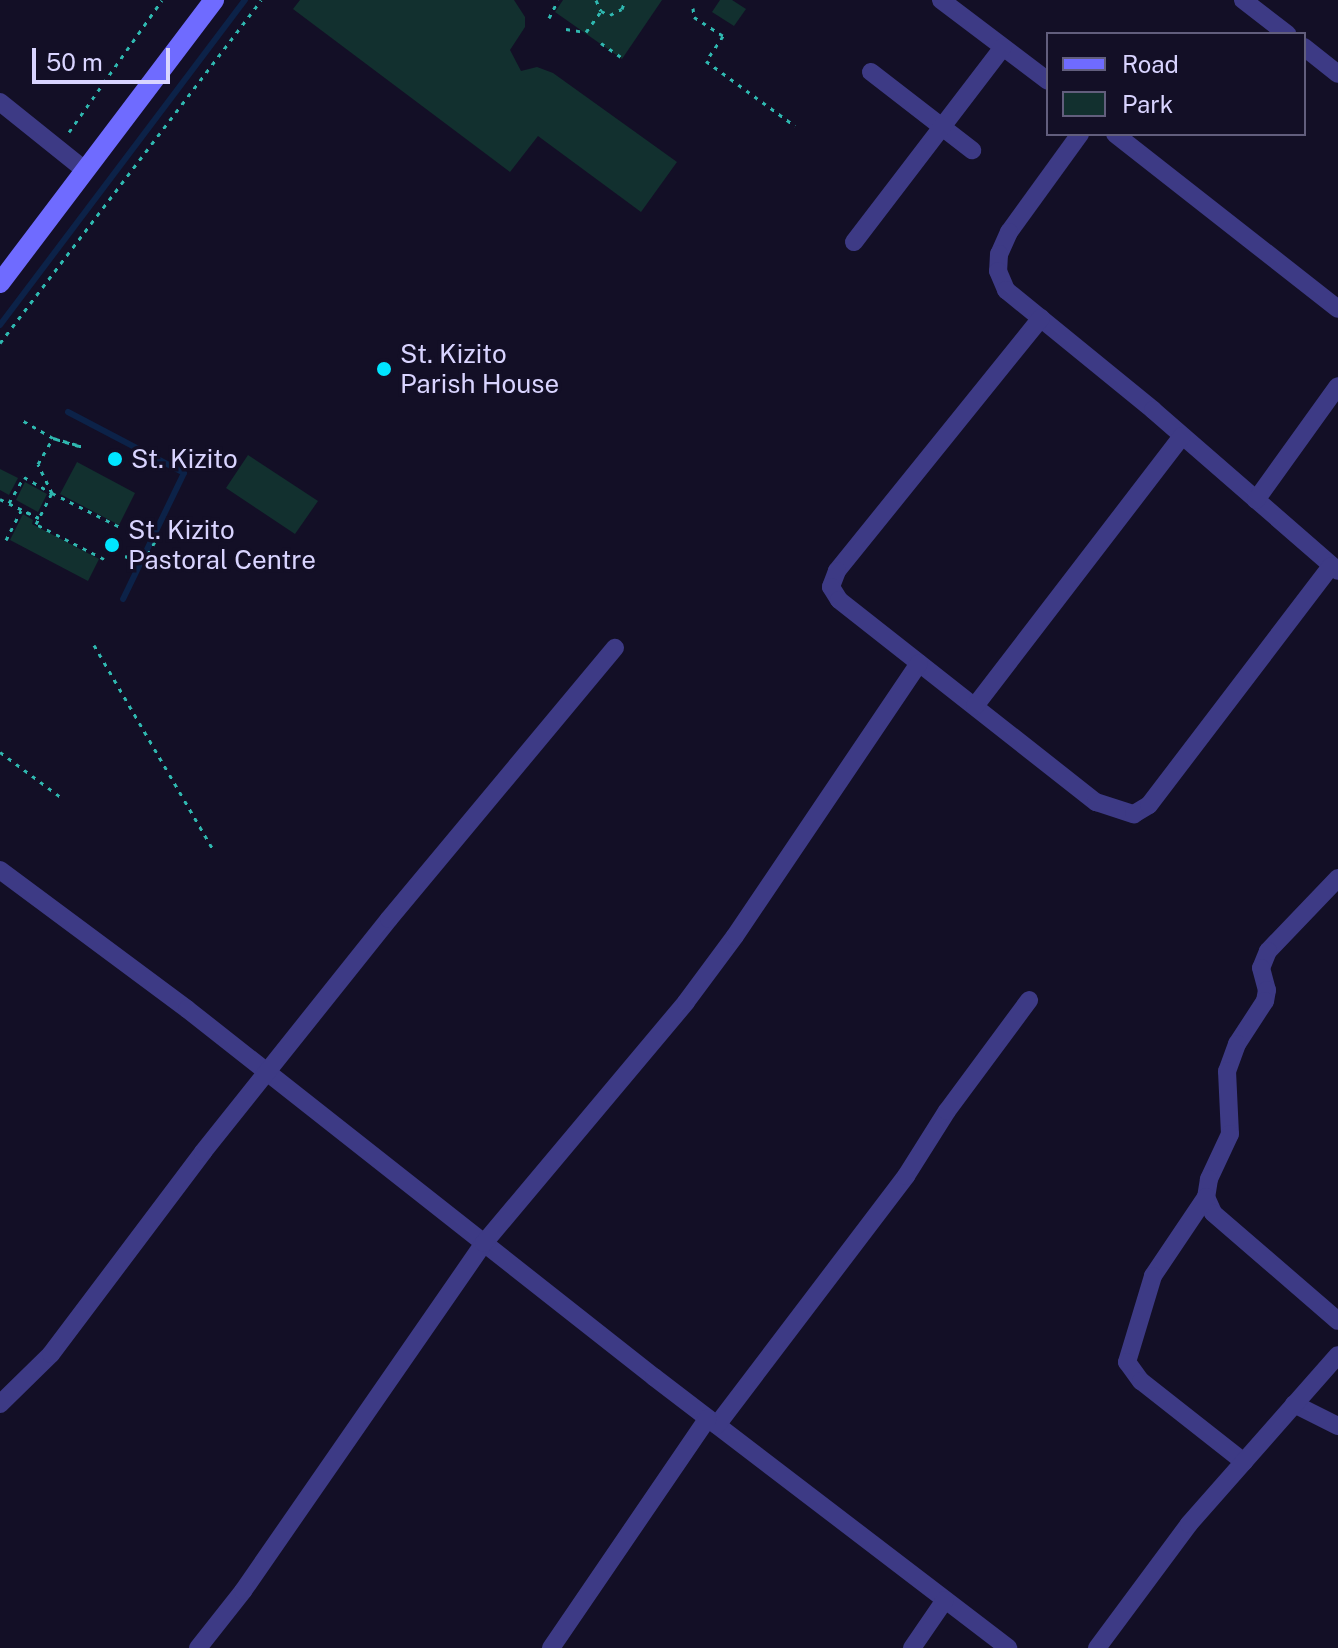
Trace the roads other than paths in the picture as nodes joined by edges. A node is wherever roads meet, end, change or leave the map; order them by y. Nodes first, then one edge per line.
1 (214, 0) edge
2 (941, 0) edge
3 (1243, 0) edge
4 (1284, 32) edge
5 (1003, 47) junction
6 (1306, 49) edge
7 (871, 72) dead end
8 (1338, 73) edge
9 (1046, 79) edge
10 (0, 102) edge
11 (941, 127) junction
12 (1079, 136) edge
13 (1118, 136) edge
14 (972, 150) dead end
15 (85, 170) junction
16 (854, 242) dead end
17 (0, 283) edge
18 (1338, 309) edge
19 (1041, 318) junction
20 (1338, 386) edge
21 (1182, 436) junction
22 (1256, 500) junction
23 (1335, 568) edge
24 (615, 648) dead end
25 (919, 663) junction
26 (975, 706) junction
27 (0, 870) edge
28 (1338, 878) edge
29 (1331, 899) edge
30 (1029, 1000) dead end
31 (268, 1072) junction
32 (1206, 1197) junction
33 (484, 1243) junction
34 (1338, 1321) edge
35 (1338, 1355) edge
36 (0, 1404) edge
37 (1294, 1404) junction
38 (712, 1422) junction
39 (1338, 1426) edge
40 (1244, 1462) junction
41 (945, 1600) junction
42 (198, 1648) edge
43 (551, 1648) edge
44 (912, 1648) edge
45 (1008, 1648) edge
46 (1097, 1648) edge

1 - 15 main road
2 - 5 street
3 - 4 street
5 - 9 street
5 - 11 street
6 - 8 street
7 - 11 street
10 - 15 street
11 - 14 street
11 - 16 street
12 - 19 street
13 - 18 street
15 - 17 main road
19 - 21 street
19 - 25 street
20 - 22 street
21 - 22 street
21 - 26 street
22 - 23 street
23 - 26 street
24 - 31 street
25 - 26 street
25 - 33 street
27 - 31 street
28 - 29 street
29 - 32 street
30 - 38 street
31 - 33 street
31 - 36 street
32 - 34 street
32 - 40 street
33 - 38 street
33 - 42 street
35 - 37 street
37 - 39 street
37 - 40 street
38 - 41 street
38 - 43 street
40 - 46 street
41 - 44 street
41 - 45 street

